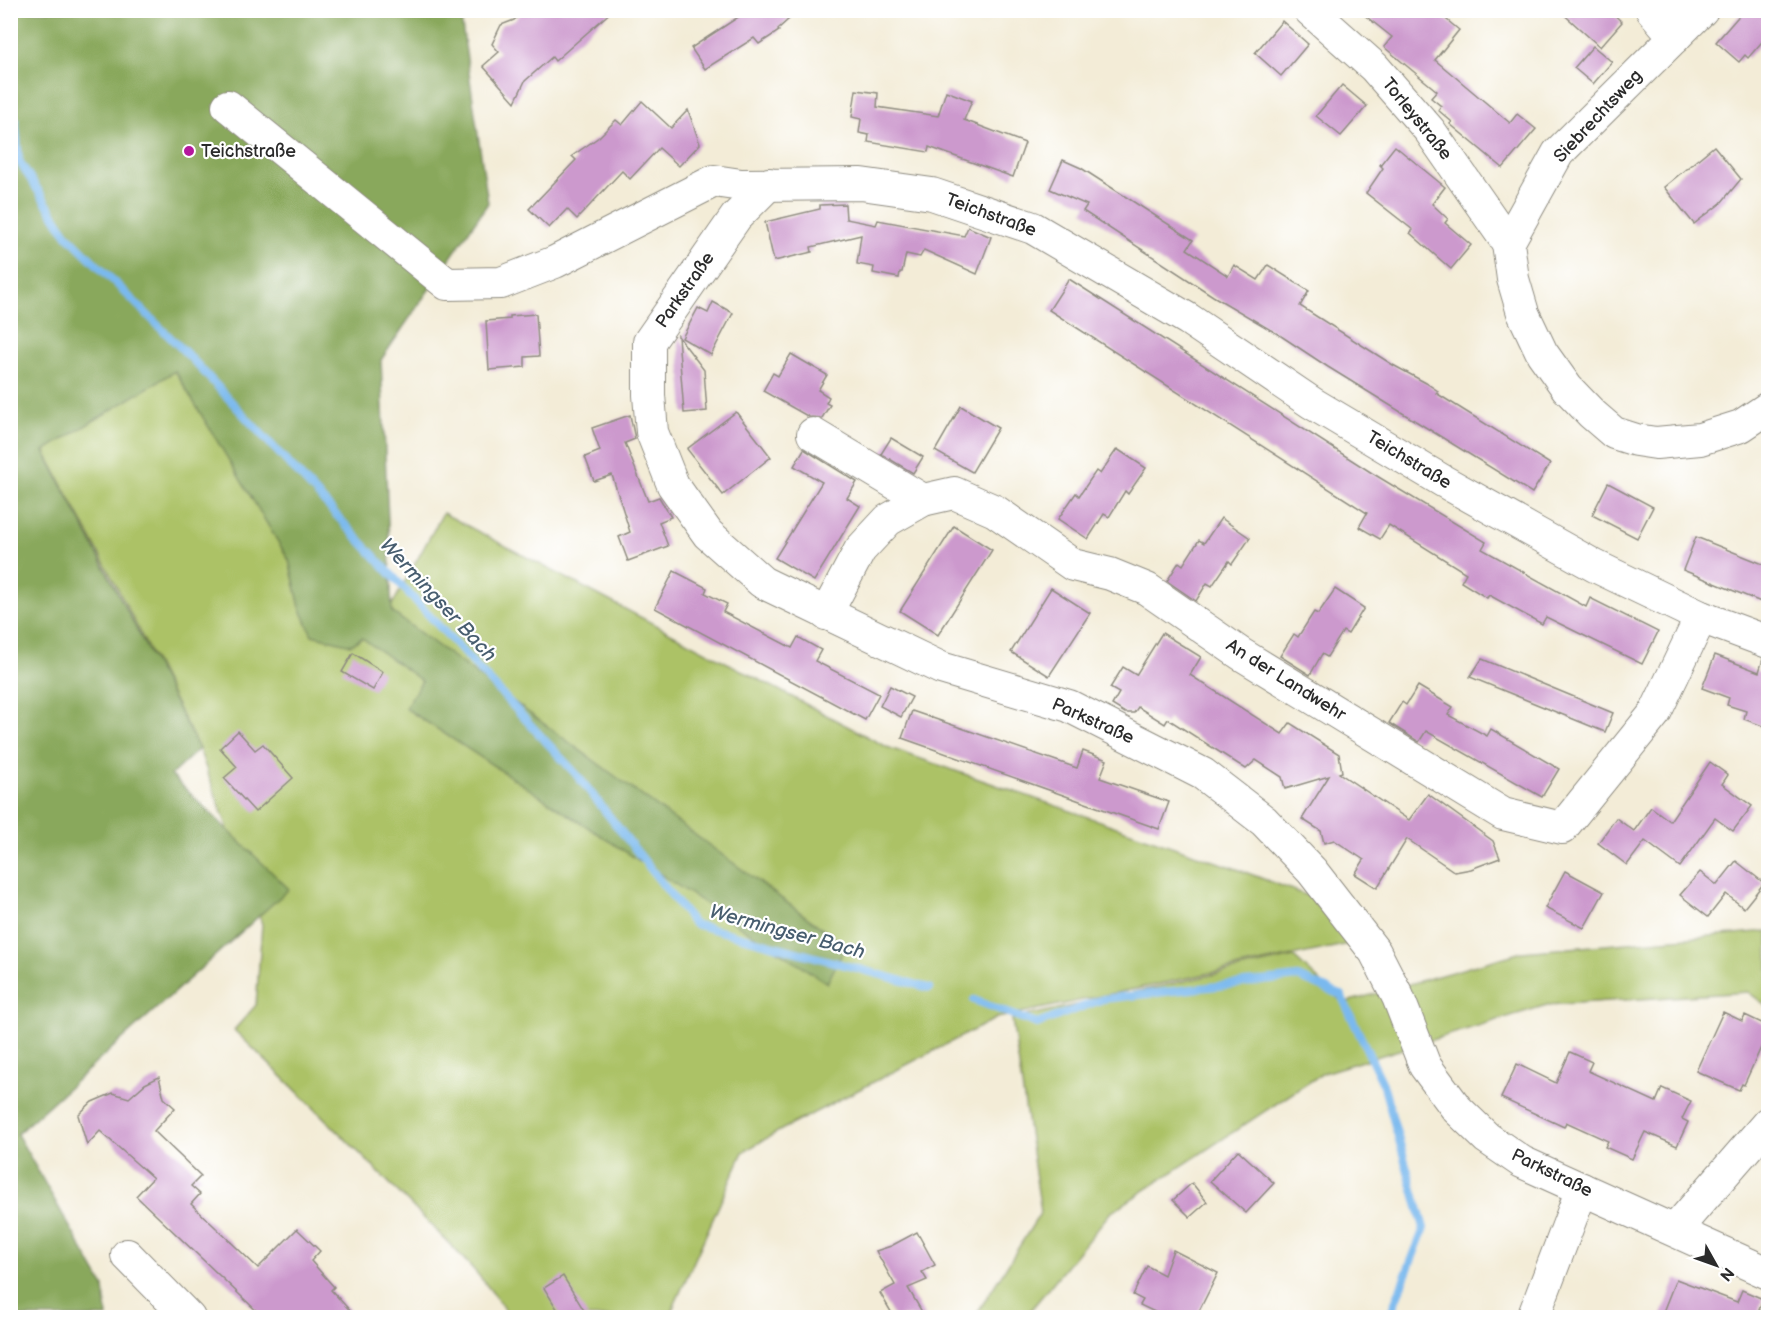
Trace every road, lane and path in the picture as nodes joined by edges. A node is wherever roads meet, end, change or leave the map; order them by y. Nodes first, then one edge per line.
1 (1310, 10) edge
2 (1652, 10) edge
3 (1702, 10) edge
4 (1674, 37) junction
5 (228, 106) dead end
6 (769, 184) junction
7 (1508, 243) junction
8 (1768, 408) edge
9 (813, 434) dead end
10 (923, 500) junction
11 (826, 614) junction
12 (1701, 617) junction
13 (1768, 642) edge
14 (1768, 1123) edge
15 (1582, 1189) junction
16 (1675, 1230) junction
17 (128, 1255) dead end
18 (1768, 1273) edge
19 (189, 1317) edge
20 (1533, 1317) edge

1 - 7 street, Torleystraße
2 - 4 street
3 - 4 street, Siebrechtsweg
4 - 7 street, Siebrechtsweg
5 - 6 street, Teichstraße
6 - 11 street, Parkstraße
6 - 12 street, Teichstraße
7 - 8 street
9 - 10 street
10 - 11 street, An der Landwehr
10 - 12 street, An der Landwehr
11 - 15 street, Parkstraße
12 - 13 street, Teichstraße
14 - 16 street
15 - 16 street, Parkstraße
15 - 20 street
16 - 18 street, Parkstraße
17 - 19 street

